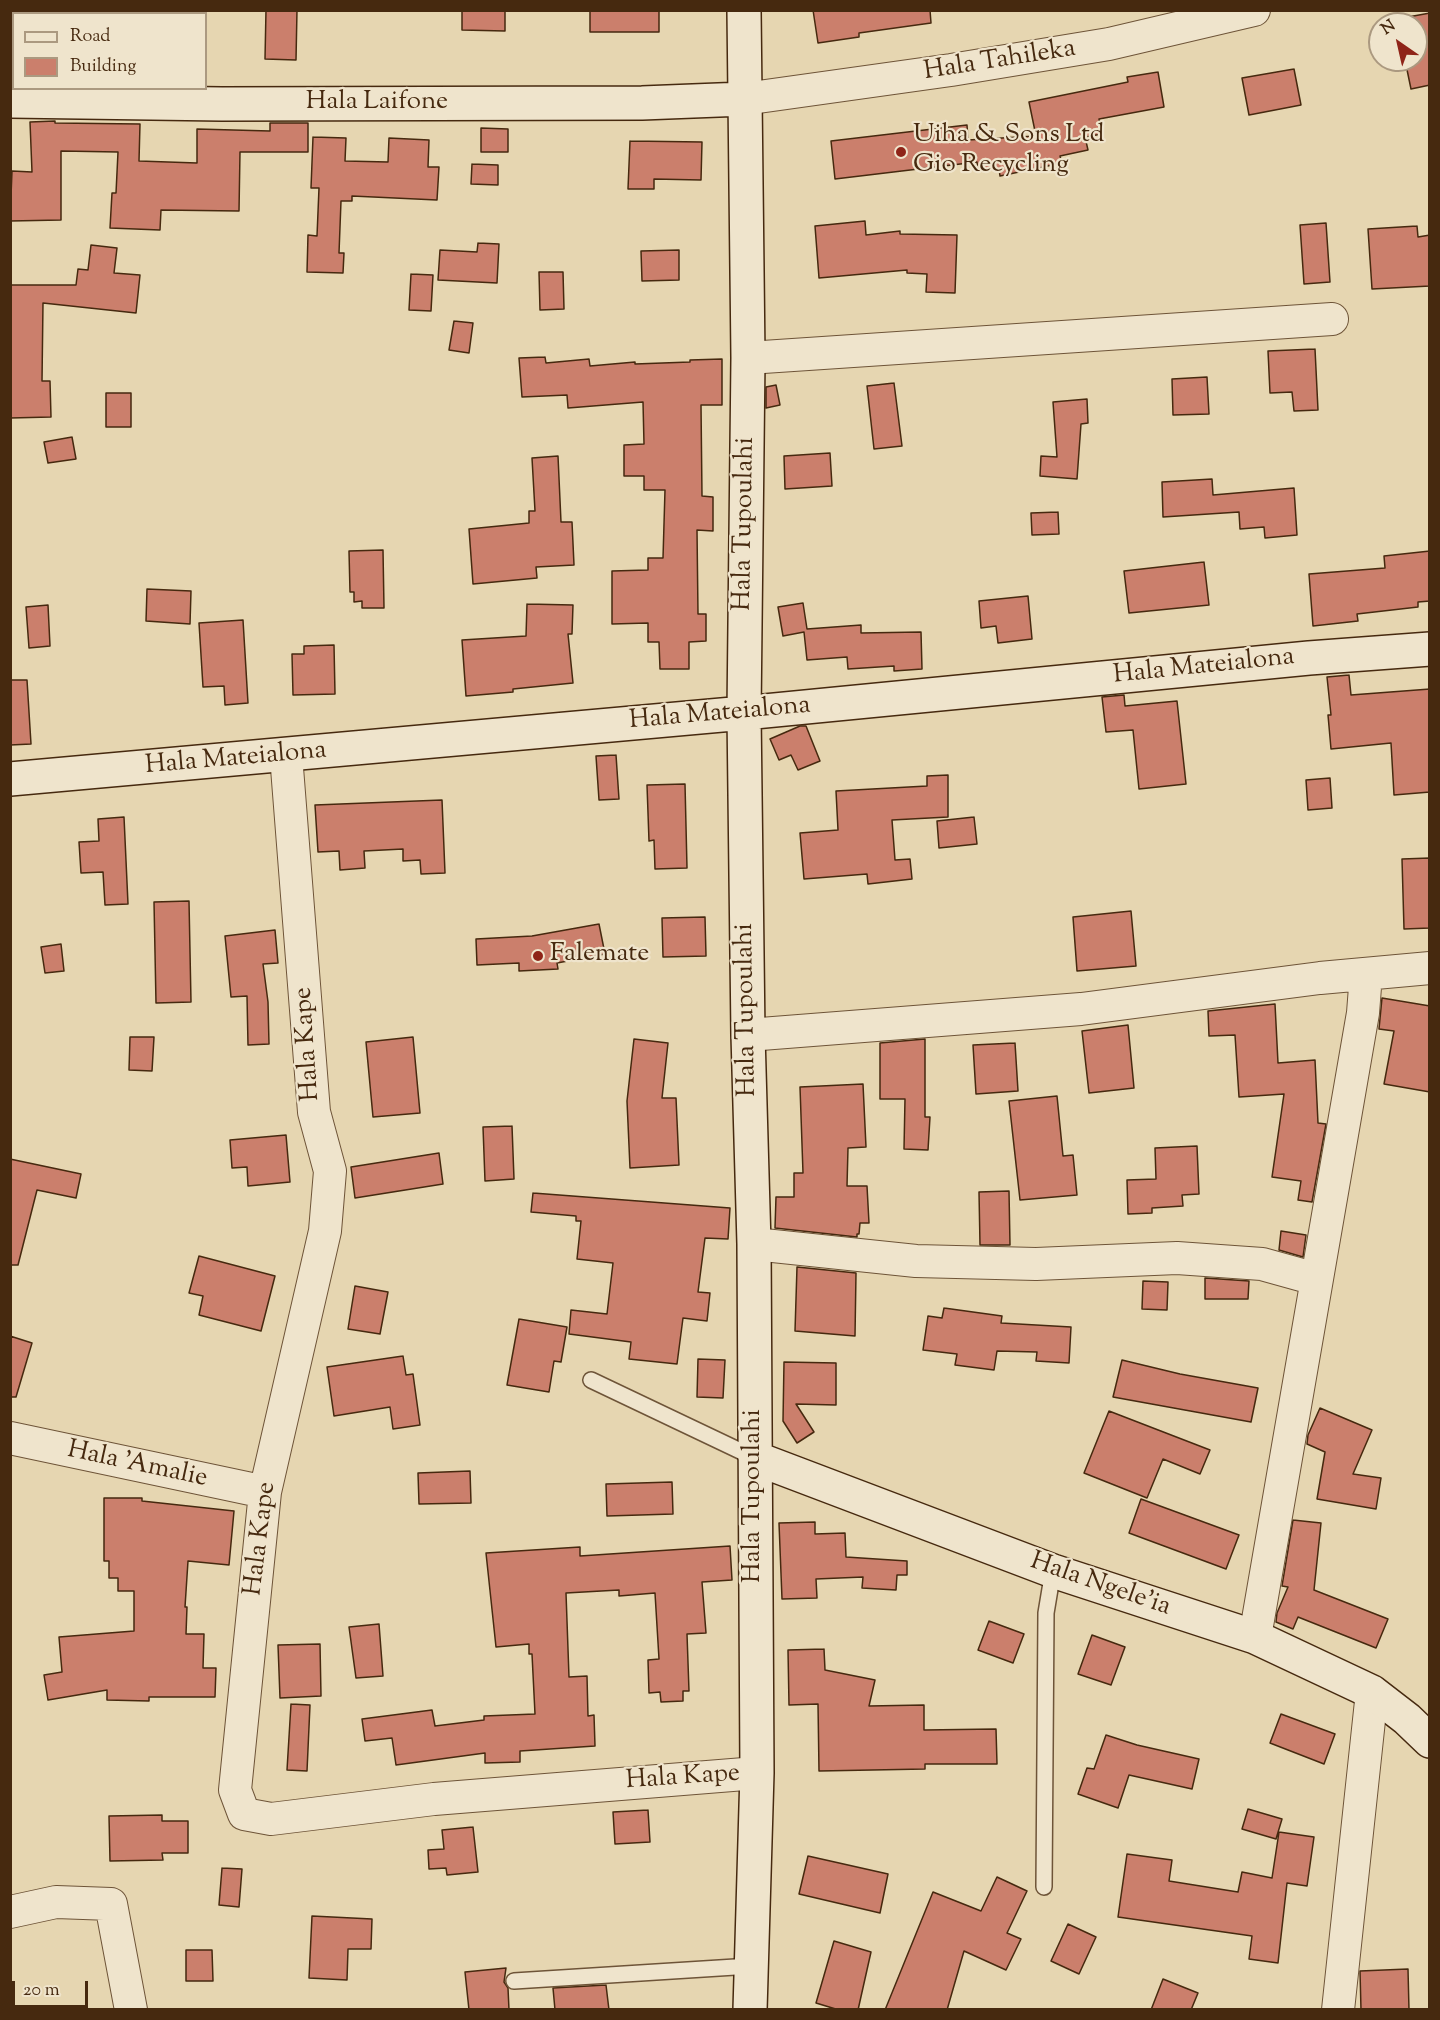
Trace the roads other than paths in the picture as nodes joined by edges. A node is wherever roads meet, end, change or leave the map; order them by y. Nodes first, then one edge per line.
1 (744, 10) edge
2 (1254, 10) edge
3 (744, 99) junction
4 (10, 101) edge
5 (1332, 319) dead end
6 (748, 358) junction
7 (1430, 649) edge
8 (744, 713) junction
9 (286, 755) junction
10 (10, 780) edge
11 (1430, 968) edge
12 (1366, 974) junction
13 (748, 1035) junction
14 (754, 1244) junction
15 (1316, 1279) junction
16 (591, 1380) dead end
17 (10, 1438) edge
18 (755, 1458) junction
19 (265, 1492) junction
20 (1053, 1571) junction
21 (1255, 1637) junction
22 (1372, 1692) junction
23 (1430, 1741) edge
24 (757, 1773) junction
25 (1044, 1887) dead end
26 (10, 1912) edge
27 (751, 1966) junction
28 (514, 1981) dead end
29 (131, 2010) edge
30 (750, 2010) edge
31 (1338, 2010) edge

1 - 3 street, Hala Tupoulahi
2 - 3 street, Hala Tahileka
3 - 4 street, Hala Laifone
3 - 6 street, Hala Tupoulahi
5 - 6 street
6 - 8 street, Hala Tupoulahi
7 - 8 street, Hala Mateialona
8 - 9 street, Hala Mateialona
8 - 13 street, Hala Tupoulahi
9 - 10 street, Hala Mateialona
9 - 19 street, Hala Kape
11 - 12 street
12 - 13 street
12 - 15 street
13 - 14 street, Hala Tupoulahi
14 - 15 street
14 - 18 street, Hala Tupoulahi
15 - 21 street
16 - 18 lane
17 - 19 street, Hala 'Amalie
18 - 20 street, Hala Ngele'ia
18 - 24 street, Hala Tupoulahi
19 - 24 street, Hala Kape
20 - 21 street, Hala Ngele'ia
20 - 25 lane
21 - 22 street, Hala Ngele'ia
22 - 23 street, Hala Ngele'ia
22 - 31 street
24 - 27 street, Hala Tupoulahi
26 - 29 street
27 - 28 lane
27 - 30 street, Hala Tupoulahi

